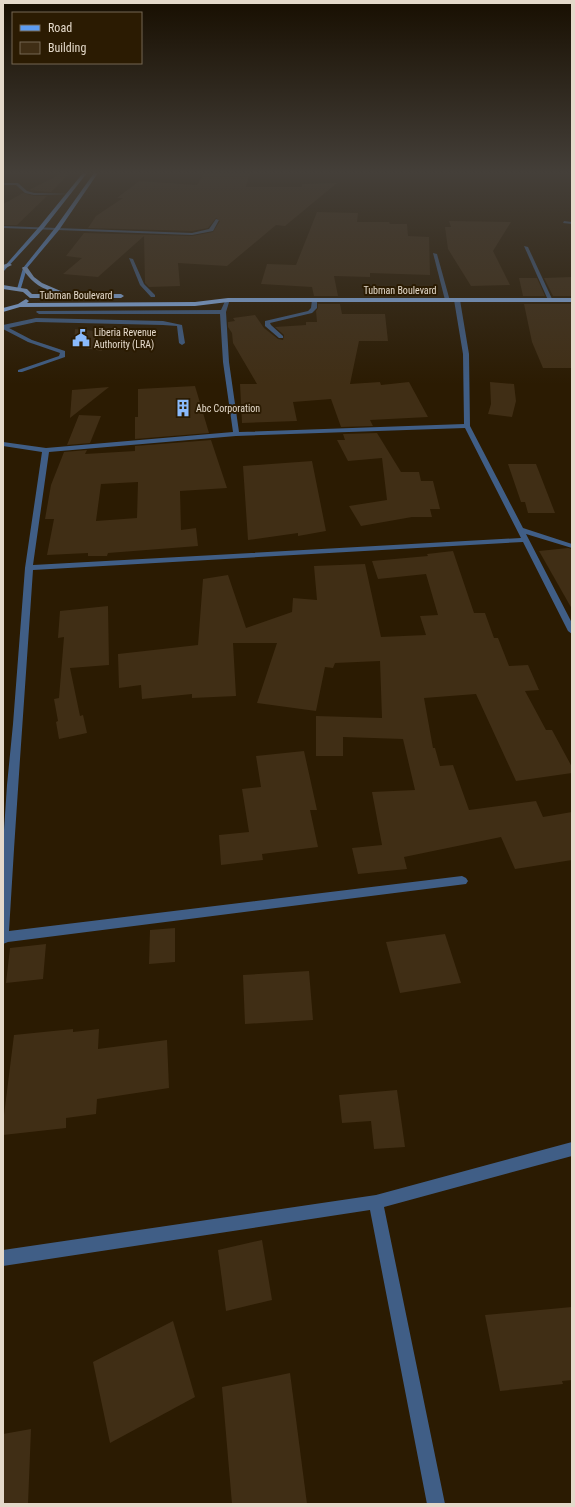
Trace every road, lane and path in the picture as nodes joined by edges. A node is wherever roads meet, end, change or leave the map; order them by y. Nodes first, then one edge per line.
1 (28, 243) edge
2 (45, 243) edge
3 (526, 248) dead end
4 (434, 254) dead end
5 (131, 259) dead end
6 (10, 264) junction
7 (3, 267) edge
8 (25, 268) junction
9 (3, 271) edge
10 (3, 287) edge
11 (19, 288) junction
12 (30, 296) junction
13 (70, 296) junction
14 (131, 296) dead end
15 (146, 296) dead end
16 (153, 296) junction
17 (161, 296) dead end
18 (199, 297) dead end
19 (228, 300) junction
20 (448, 300) junction
21 (457, 300) junction
22 (551, 300) junction
23 (572, 300) edge
24 (314, 301) junction
25 (20, 305) junction
26 (3, 310) edge
27 (39, 312) dead end
28 (223, 312) junction
29 (126, 313) junction
30 (119, 321) junction
31 (5, 327) edge
32 (282, 337) dead end
33 (182, 343) dead end
34 (20, 371) dead end
35 (467, 426) junction
36 (236, 434) junction
37 (3, 444) edge
38 (46, 450) junction
39 (521, 530) junction
40 (525, 540) junction
41 (572, 546) edge
42 (29, 568) junction
43 (572, 631) edge
44 (7, 786) edge
45 (462, 881) dead end
46 (3, 938) edge
47 (572, 1149) edge
48 (376, 1202) junction
49 (3, 1258) edge
50 (436, 1504) edge

1 - 6 main road
2 - 8 main road
3 - 22 street
4 - 20 street
5 - 16 street
6 - 7 highway
6 - 9 main road
8 - 11 main road
8 - 13 highway
10 - 11 highway
11 - 12 highway
12 - 13 highway, Tubman Boulevard
12 - 25 highway
13 - 14 highway, Tubman Boulevard
15 - 16 highway
16 - 17 highway
18 - 19 highway, Tubman Boulevard
19 - 24 highway, Tubman Boulevard
19 - 25 highway, Tubman Boulevard
19 - 28 street
20 - 21 highway, Tubman Boulevard
20 - 24 highway, Tubman Boulevard
21 - 22 highway, Tubman Boulevard
21 - 35 street
22 - 23 highway, Tubman Boulevard
24 - 32 street
25 - 26 highway
27 - 29 street
28 - 29 street
28 - 36 street
29 - 30 street
30 - 31 street
30 - 33 street
31 - 34 street
35 - 36 street
35 - 39 street
36 - 38 street
37 - 38 street
38 - 42 street
39 - 40 street
39 - 41 street
40 - 42 street
40 - 43 street
42 - 44 street
44 - 46 street
45 - 46 street
47 - 48 street
48 - 49 street
48 - 50 street

